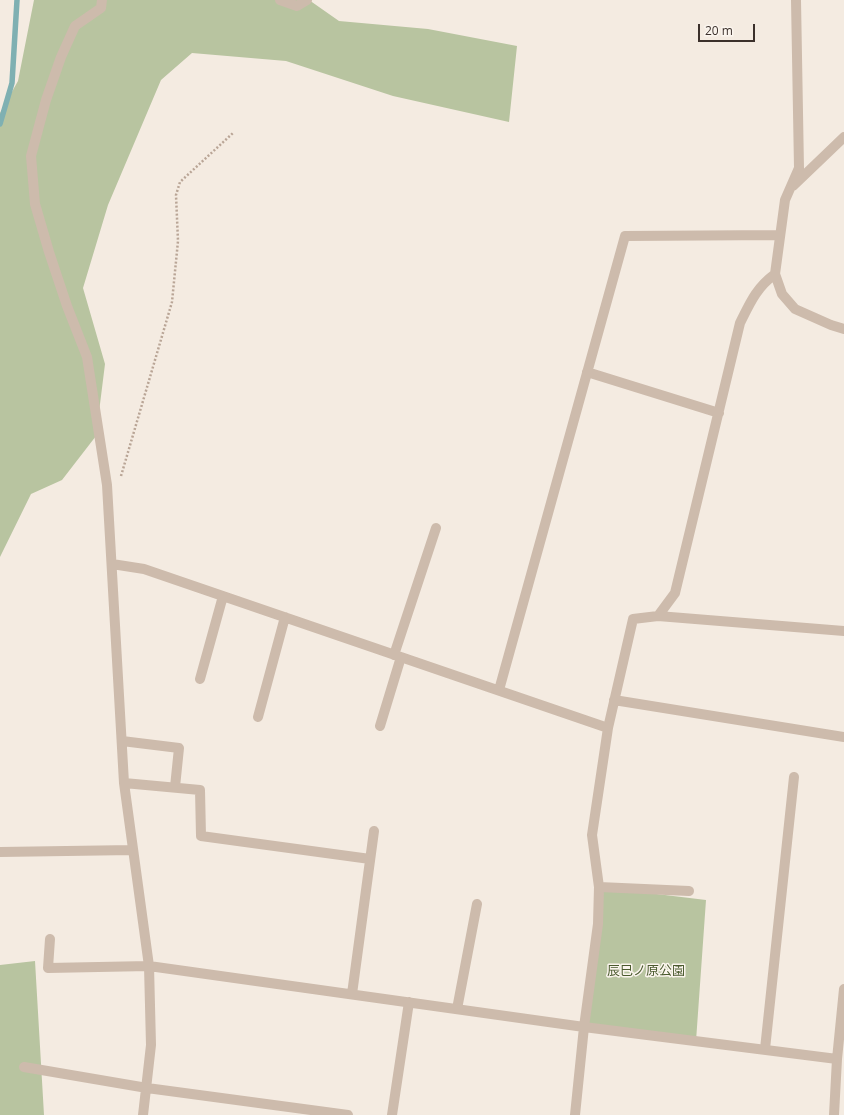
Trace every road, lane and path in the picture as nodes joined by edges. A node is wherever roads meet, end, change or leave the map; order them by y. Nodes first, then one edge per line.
1 (102, 0) edge
2 (280, 0) edge
3 (307, 0) edge
4 (796, 0) edge
5 (233, 133) dead end
6 (844, 137) edge
7 (790, 188) junction
8 (780, 235) junction
9 (775, 274) junction
10 (844, 329) edge
11 (587, 372) junction
12 (719, 413) junction
13 (121, 478) dead end
14 (436, 528) dead end
15 (112, 564) junction
16 (223, 596) junction
17 (658, 616) junction
18 (285, 617) junction
19 (844, 632) edge
20 (397, 656) junction
21 (200, 679) dead end
22 (499, 690) junction
23 (614, 700) junction
24 (258, 717) dead end
25 (380, 726) dead end
26 (608, 728) junction
27 (844, 737) edge
28 (122, 741) junction
29 (794, 778) dead end
30 (124, 783) junction
31 (175, 787) junction
32 (374, 831) dead end
33 (133, 850) junction
34 (0, 852) edge
35 (370, 860) junction
36 (599, 887) junction
37 (689, 891) dead end
38 (477, 904) dead end
39 (50, 939) dead end
40 (149, 966) junction
41 (844, 989) edge
42 (352, 994) junction
43 (409, 1002) junction
44 (457, 1009) junction
45 (584, 1027) junction
46 (765, 1049) junction
47 (837, 1059) junction
48 (24, 1067) dead end
49 (146, 1088) junction
50 (312, 1113) edge
51 (143, 1115) edge
52 (348, 1115) edge
53 (392, 1115) edge
54 (575, 1115) edge
55 (834, 1115) edge

1 - 15 street
2 - 3 street
4 - 7 street
5 - 13 path
6 - 7 street
7 - 8 street
8 - 9 street
8 - 11 street
9 - 10 street
9 - 12 street
11 - 12 street
11 - 22 street
12 - 17 street
14 - 20 street
15 - 16 street
15 - 28 street
16 - 18 street
16 - 21 street
17 - 19 street
17 - 23 street
18 - 20 street
18 - 24 street
20 - 22 street
20 - 25 street
22 - 26 street
23 - 26 street
23 - 27 street
26 - 36 street
28 - 30 street
28 - 31 street
29 - 46 street
30 - 31 street
30 - 33 street
31 - 35 street
32 - 35 street
33 - 34 street
33 - 40 street
35 - 42 street
36 - 37 street
36 - 45 street
38 - 44 street
39 - 40 street
40 - 42 street
40 - 49 street
41 - 47 street
42 - 43 street
43 - 44 street
43 - 53 street
44 - 45 street
45 - 46 street
45 - 54 street
46 - 47 street
47 - 55 street
48 - 49 street
49 - 50 street
49 - 51 street
50 - 52 street

